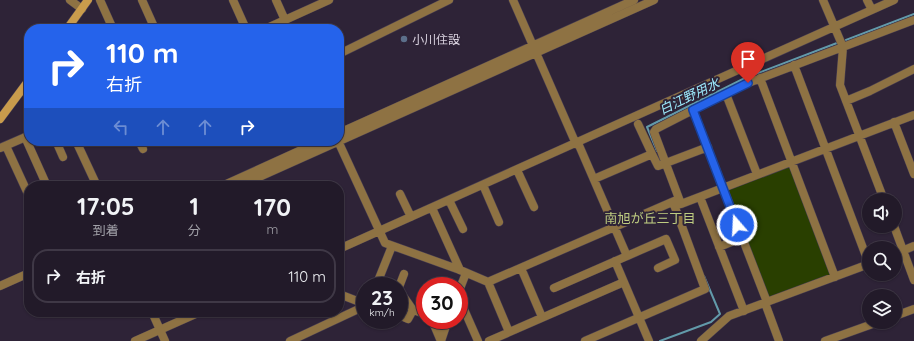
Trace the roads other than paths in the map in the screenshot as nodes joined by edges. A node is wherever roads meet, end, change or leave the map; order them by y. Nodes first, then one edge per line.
1 (70, 0) edge
2 (88, 0) edge
3 (100, 0) edge
4 (142, 0) edge
5 (233, 0) edge
6 (276, 0) edge
7 (329, 0) edge
8 (449, 0) edge
9 (513, 0) edge
10 (634, 0) edge
11 (654, 0) edge
12 (823, 0) edge
13 (867, 0) edge
14 (894, 0) edge
15 (82, 8) junction
16 (872, 10) junction
17 (285, 20) junction
18 (914, 20) edge
19 (71, 24) edge
20 (111, 24) edge
21 (153, 24) edge
22 (244, 24) edge
23 (276, 24) edge
24 (287, 24) edge
25 (835, 26) junction
26 (843, 47) junction
27 (535, 49) junction
28 (344, 52) edge
29 (794, 65) junction
30 (914, 69) edge
31 (760, 78) junction
32 (24, 87) edge
33 (22, 90) joint
34 (726, 94) junction
35 (846, 101) junction
36 (693, 110) junction
37 (914, 115) edge
38 (0, 119) edge
39 (894, 122) junction
40 (638, 124) dead end
41 (344, 131) edge
42 (860, 136) junction
43 (24, 137) edge
44 (344, 138) edge
45 (577, 143) junction
46 (31, 146) edge
47 (58, 146) edge
48 (78, 146) edge
49 (142, 146) edge
50 (310, 146) edge
51 (327, 146) edge
52 (340, 146) edge
53 (708, 146) junction
54 (3, 147) edge
55 (143, 149) dead end
56 (825, 149) junction
57 (652, 154) junction
58 (64, 158) dead end
59 (792, 162) junction
60 (662, 164) junction
61 (517, 170) junction
62 (757, 174) junction
63 (914, 174) edge
64 (594, 179) junction
65 (45, 181) edge
66 (95, 181) edge
67 (233, 181) edge
68 (250, 181) edge
69 (483, 185) junction
70 (24, 187) edge
71 (724, 187) junction
72 (881, 193) edge
73 (400, 194) dead end
74 (700, 197) junction
75 (449, 200) junction
76 (676, 201) junction
77 (534, 207) dead end
78 (432, 208) junction
79 (411, 217) junction
80 (499, 222) dead end
81 (615, 227) junction
82 (463, 229) dead end
83 (379, 232) junction
84 (742, 238) junction
85 (392, 246) junction
86 (862, 246) edge
87 (914, 246) edge
88 (344, 247) edge
89 (719, 247) junction
90 (902, 251) edge
91 (627, 256) junction
92 (902, 258) edge
93 (615, 261) junction
94 (862, 267) edge
95 (521, 268) junction
96 (658, 268) dead end
97 (463, 271) junction
98 (404, 274) dead end
99 (24, 275) edge
100 (380, 277) edge
101 (403, 277) edge
102 (462, 277) edge
103 (835, 277) junction
104 (914, 280) edge
105 (488, 282) junction
106 (624, 282) junction
107 (0, 286) edge
108 (554, 288) dead end
109 (344, 296) edge
110 (356, 301) edge
111 (408, 302) edge
112 (766, 303) junction
113 (356, 309) edge
114 (914, 309) edge
115 (413, 310) junction
116 (416, 311) edge
117 (744, 311) junction
118 (902, 313) edge
119 (344, 315) edge
120 (154, 317) edge
121 (189, 317) edge
122 (340, 317) edge
123 (542, 317) junction
124 (639, 317) junction
125 (468, 318) edge
126 (408, 319) edge
127 (862, 328) edge
128 (436, 329) edge
129 (445, 329) edge
130 (160, 330) junction
131 (510, 332) junction
132 (712, 332) junction
133 (441, 340) edge
134 (135, 341) edge
135 (165, 341) edge
136 (290, 341) edge
137 (478, 341) edge
138 (489, 341) edge
139 (586, 341) edge
140 (649, 341) edge
141 (701, 341) edge
142 (715, 341) edge
143 (779, 341) edge
144 (825, 341) edge

1 - 15 street
2 - 15 main road
3 - 20 street
4 - 21 street
5 - 22 street
6 - 17 street
7 - 17 street
8 - 28 street
9 - 27 street
10 - 27 street
11 - 27 street
12 - 25 street
13 - 16 street
14 - 16 street
15 - 19 main road
16 - 25 street
17 - 23 street
17 - 24 street
18 - 26 street
25 - 26 street
25 - 45 street
26 - 29 street
26 - 35 street
27 - 41 street
27 - 44 street
27 - 45 street
29 - 31 street
29 - 56 street
30 - 35 street
31 - 34 street
31 - 59 street
32 - 33 main road
33 - 38 main road
34 - 36 street
34 - 62 street
35 - 42 street
36 - 53 street
36 - 60 street
37 - 39 street
39 - 42 street
39 - 63 street
40 - 57 street
42 - 56 street
42 - 72 street
43 - 54 street
45 - 61 street
45 - 64 street
46 - 65 street
47 - 58 street
48 - 66 street
49 - 55 street
50 - 67 street
51 - 68 street
52 - 83 street
53 - 60 street
53 - 71 street
54 - 70 street
56 - 59 street
56 - 86 street
57 - 60 street
57 - 64 street
59 - 62 street
59 - 103 street
60 - 76 street
61 - 69 street
61 - 77 street
62 - 71 street
64 - 81 street
69 - 75 street
69 - 80 street
71 - 74 street
71 - 84 street
73 - 79 street
74 - 76 street
74 - 89 street
75 - 78 street
75 - 82 street
76 - 81 street
76 - 124 street
78 - 79 street
78 - 97 street
79 - 83 street
81 - 91 street
81 - 95 street
83 - 85 street
83 - 88 street
84 - 89 street
84 - 112 street
85 - 97 street
85 - 100 street
87 - 90 street
89 - 117 street
91 - 93 street
91 - 96 street
92 - 104 street
93 - 106 street
93 - 108 street
94 - 103 street
95 - 105 street
95 - 123 street
97 - 102 street
97 - 105 street
98 - 101 street
99 - 107 street
103 - 112 street
105 - 131 street
106 - 123 street
106 - 124 street
109 - 110 street
111 - 115 street
112 - 117 street
112 - 143 street
113 - 119 street
114 - 118 street
115 - 116 street
115 - 126 street
117 - 132 street
120 - 130 street
121 - 130 street
122 - 136 street
123 - 131 street
124 - 139 street
124 - 140 street
125 - 137 street
127 - 144 street
128 - 133 street
129 - 133 street
130 - 134 street
130 - 135 street
131 - 138 street
132 - 141 street
132 - 142 street

